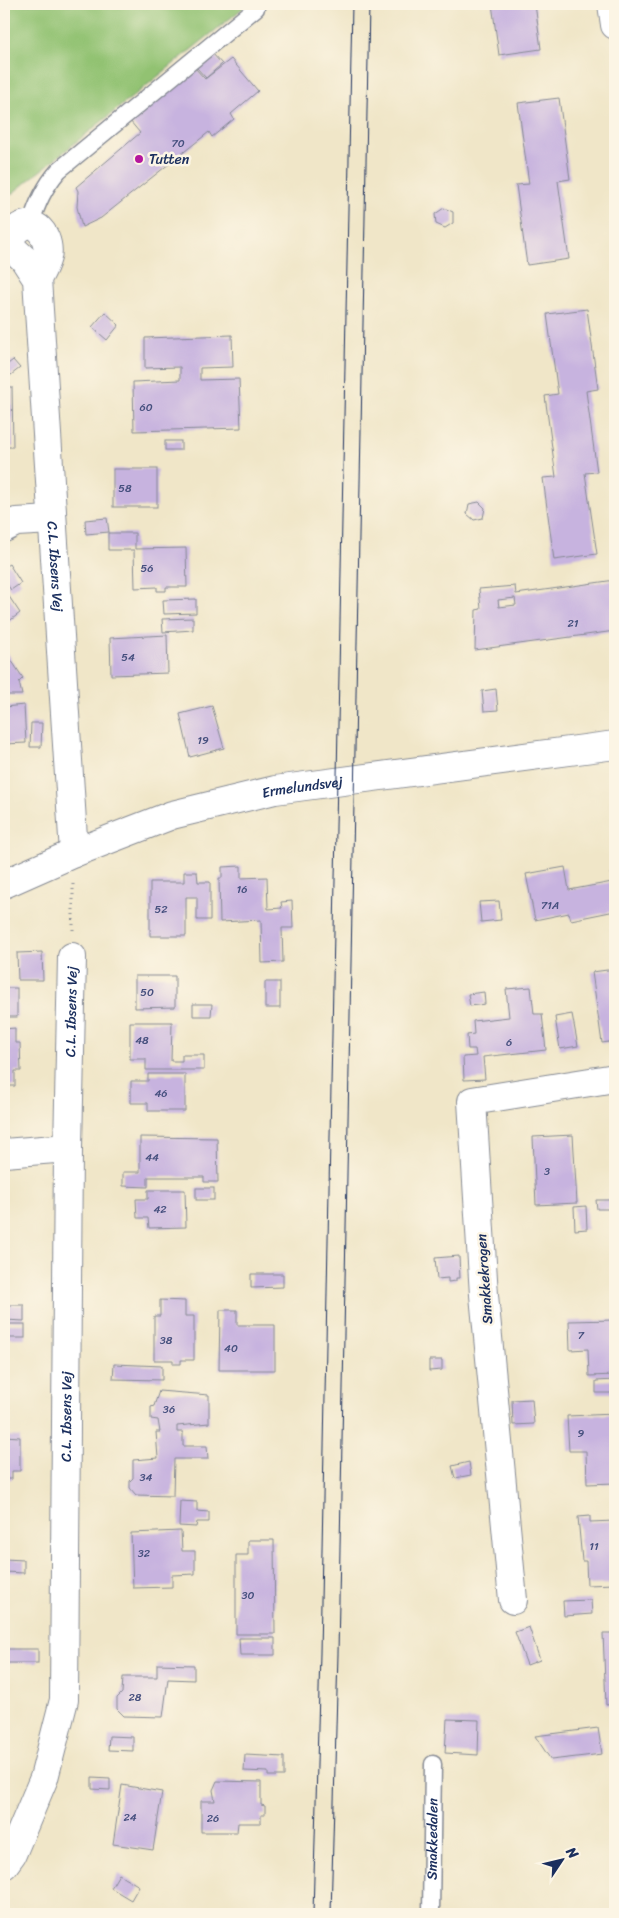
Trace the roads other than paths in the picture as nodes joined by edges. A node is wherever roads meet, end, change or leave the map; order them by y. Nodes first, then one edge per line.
1 (612, 4) edge
2 (256, 8) dead end
3 (615, 24) edge
4 (30, 225) junction
5 (8, 245) edge
6 (42, 268) junction
7 (52, 520) junction
8 (4, 528) edge
9 (615, 745) edge
10 (74, 853) junction
11 (4, 884) edge
12 (72, 957) road end
13 (615, 1078) edge
14 (68, 1148) junction
15 (4, 1153) edge
16 (513, 1600) dead end
17 (433, 1764) dead end
18 (4, 1865) edge
19 (432, 1914) edge

1 - 3 street
2 - 4 lane
4 - 5 street
4 - 6 street, C.L. Ibsens Vej
5 - 6 street
6 - 7 street, C.L. Ibsens Vej
7 - 8 street
7 - 10 street, C.L. Ibsens Vej
9 - 10 street, Ermelundsvej
10 - 11 street, Ermelundsvej
12 - 14 street, C.L. Ibsens Vej
13 - 16 street, Smakkekrogen
14 - 15 street
14 - 18 street, C.L. Ibsens Vej
17 - 19 lane, Smakkedalen

